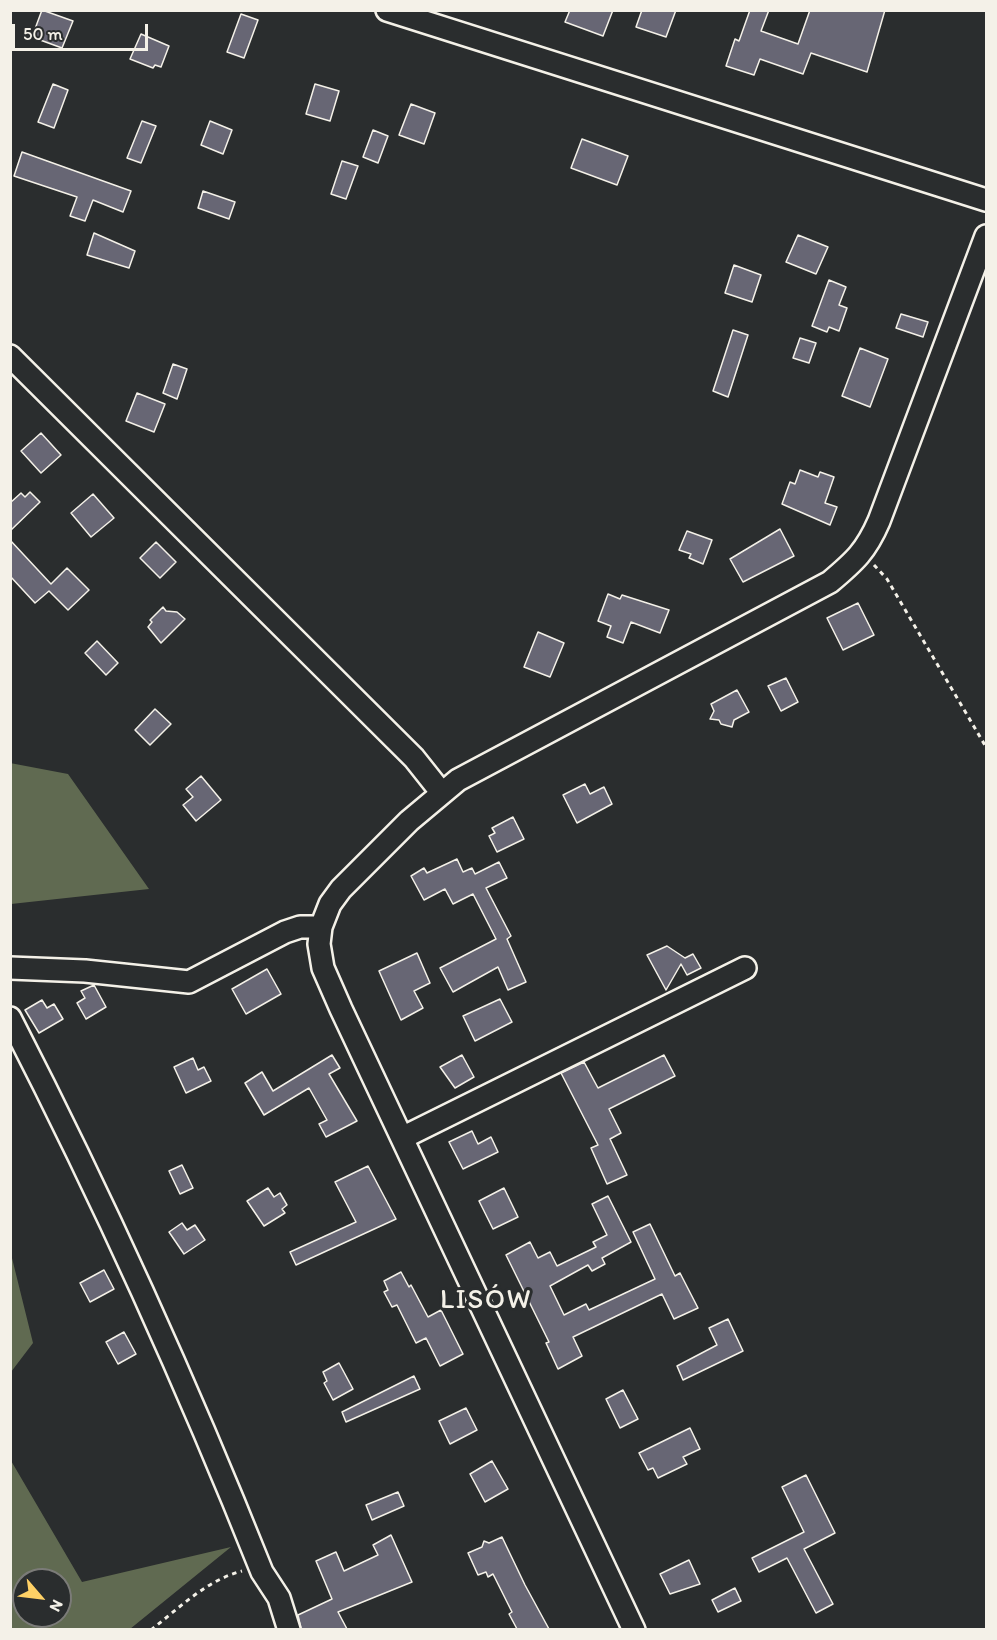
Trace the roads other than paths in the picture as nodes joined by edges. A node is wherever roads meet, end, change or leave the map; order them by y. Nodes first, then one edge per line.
1 (387, 10) edge
2 (987, 200) edge
3 (987, 236) edge
4 (10, 356) edge
5 (441, 792) junction
6 (321, 927) junction
7 (10, 968) edge
8 (745, 968) dead end
9 (10, 1018) edge
10 (402, 1138) junction
11 (289, 1629) edge
12 (633, 1629) edge

1 - 2 street
3 - 5 street
4 - 5 street
5 - 6 street
6 - 7 street
6 - 10 street
8 - 10 street
9 - 11 street
10 - 12 street

